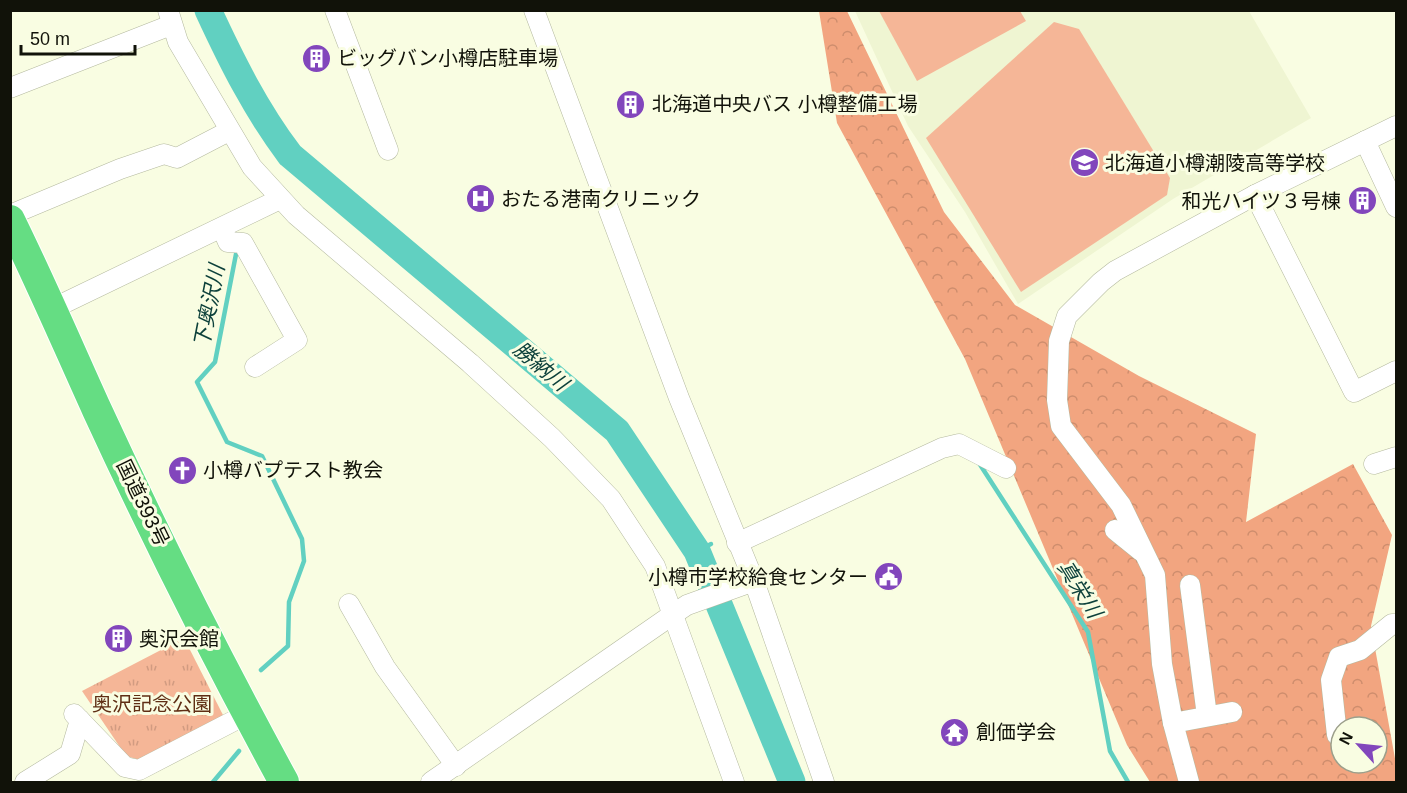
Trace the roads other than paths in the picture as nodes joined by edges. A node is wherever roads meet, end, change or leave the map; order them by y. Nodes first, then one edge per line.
1 (335, 10) edge
2 (534, 10) edge
3 (169, 18) edge
4 (10, 88) edge
5 (1396, 126) edge
6 (229, 131) junction
7 (1365, 141) junction
8 (388, 150) dead end
9 (1255, 195) junction
10 (280, 199) junction
11 (1396, 207) edge
12 (10, 215) edge
13 (10, 220) edge
14 (222, 228) junction
15 (54, 308) junction
16 (255, 367) dead end
17 (1396, 371) edge
18 (1396, 457) edge
19 (1374, 464) dead end
20 (1006, 468) dead end
21 (1115, 530) dead end
22 (737, 543) junction
23 (1145, 555) junction
24 (749, 582) junction
25 (1190, 585) dead end
26 (349, 604) dead end
27 (679, 610) junction
28 (1396, 624) edge
29 (1232, 712) dead end
30 (247, 714) junction
31 (1335, 715) edge
32 (1208, 716) junction
33 (1173, 723) junction
34 (456, 766) junction
35 (25, 783) edge
36 (285, 783) edge
37 (431, 783) edge
38 (734, 783) edge
39 (824, 783) edge
40 (1189, 783) edge

1 - 8 street
2 - 22 street
3 - 4 street
3 - 6 street
5 - 7 street
6 - 10 street
6 - 12 street
7 - 9 street
7 - 11 street
9 - 17 street
9 - 23 street
10 - 14 street
10 - 27 street
13 - 15 highway, 国道393号
14 - 15 street
14 - 16 street
15 - 30 highway, 国道393号
18 - 19 street
20 - 22 street
21 - 23 street
22 - 24 street
23 - 33 street
24 - 27 street
24 - 39 street
25 - 32 street
26 - 34 street
27 - 34 street
27 - 38 street
28 - 31 street
29 - 32 street
30 - 35 street
30 - 36 highway, 国道393号
32 - 33 street
33 - 40 street
34 - 37 street

